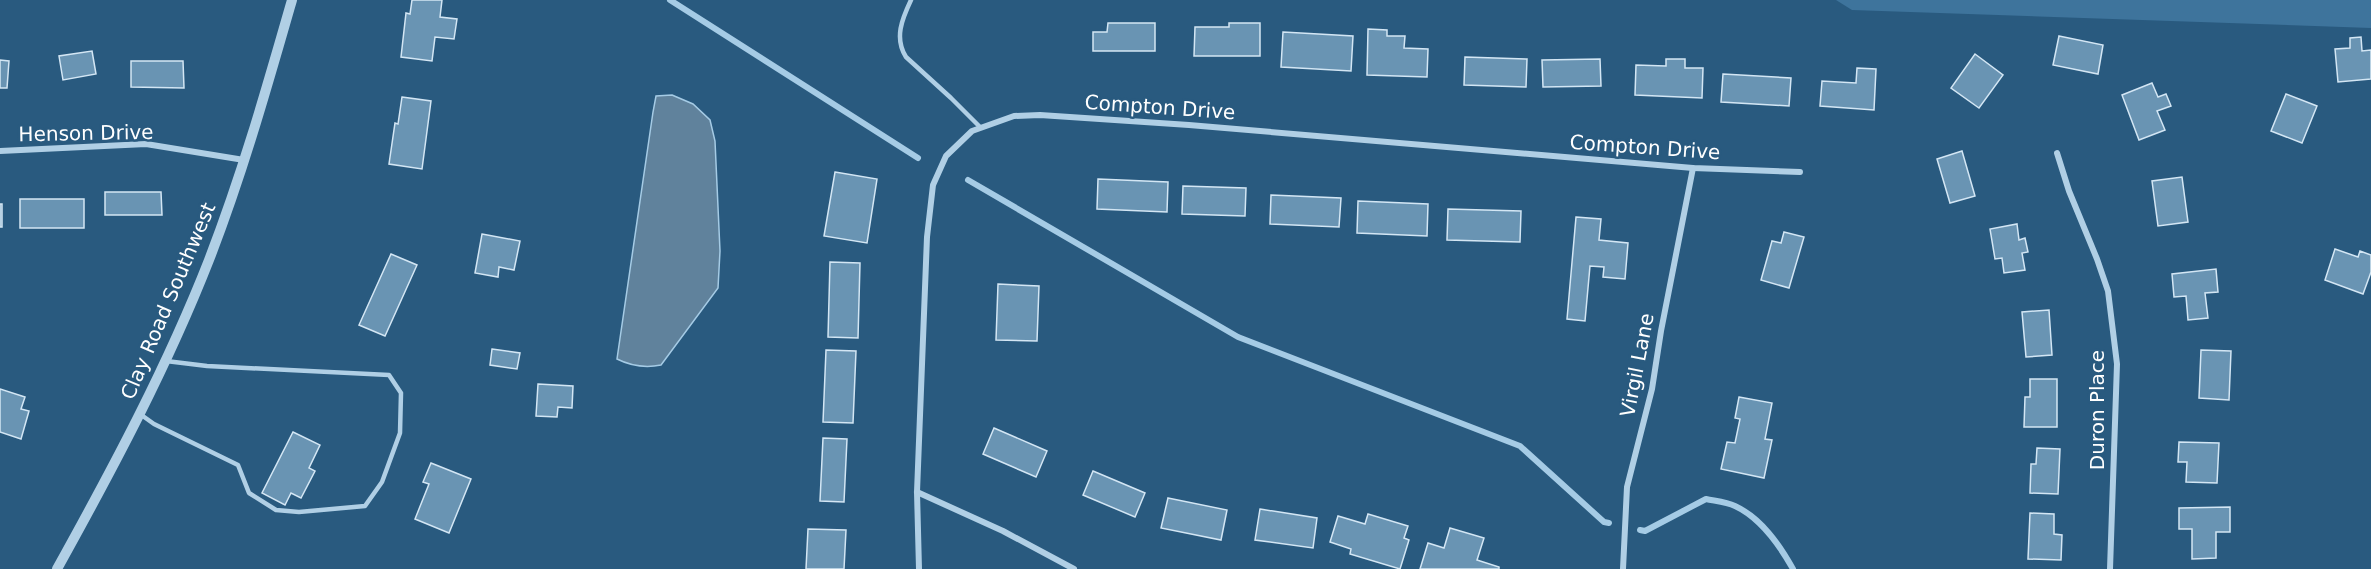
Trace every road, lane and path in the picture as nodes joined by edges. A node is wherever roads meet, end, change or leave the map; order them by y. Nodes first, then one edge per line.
1 (292, 0) edge
2 (911, 0) edge
3 (980, 127) junction
4 (0, 151) edge
5 (2057, 153) dead end
6 (244, 160) junction
7 (1693, 168) junction
8 (1800, 172) dead end
9 (165, 361) junction
10 (140, 414) junction
11 (917, 492) junction
12 (57, 569) edge
13 (919, 569) edge
14 (1074, 569) edge
15 (1623, 569) edge
16 (2110, 569) edge

1 - 6 street, Clay Road Southwest
2 - 3 lane
3 - 7 street, Compton Drive
3 - 11 street, Compton Drive
4 - 6 street, Henson Drive
5 - 16 street, Duron Place
6 - 9 street, Clay Road Southwest
7 - 8 street, Compton Drive
7 - 15 street, Virgil Lane
9 - 10 street, Clay Road Southwest
9 - 10 lane
10 - 12 street, Clay Road Southwest
11 - 13 street, Compton Drive
11 - 14 street

